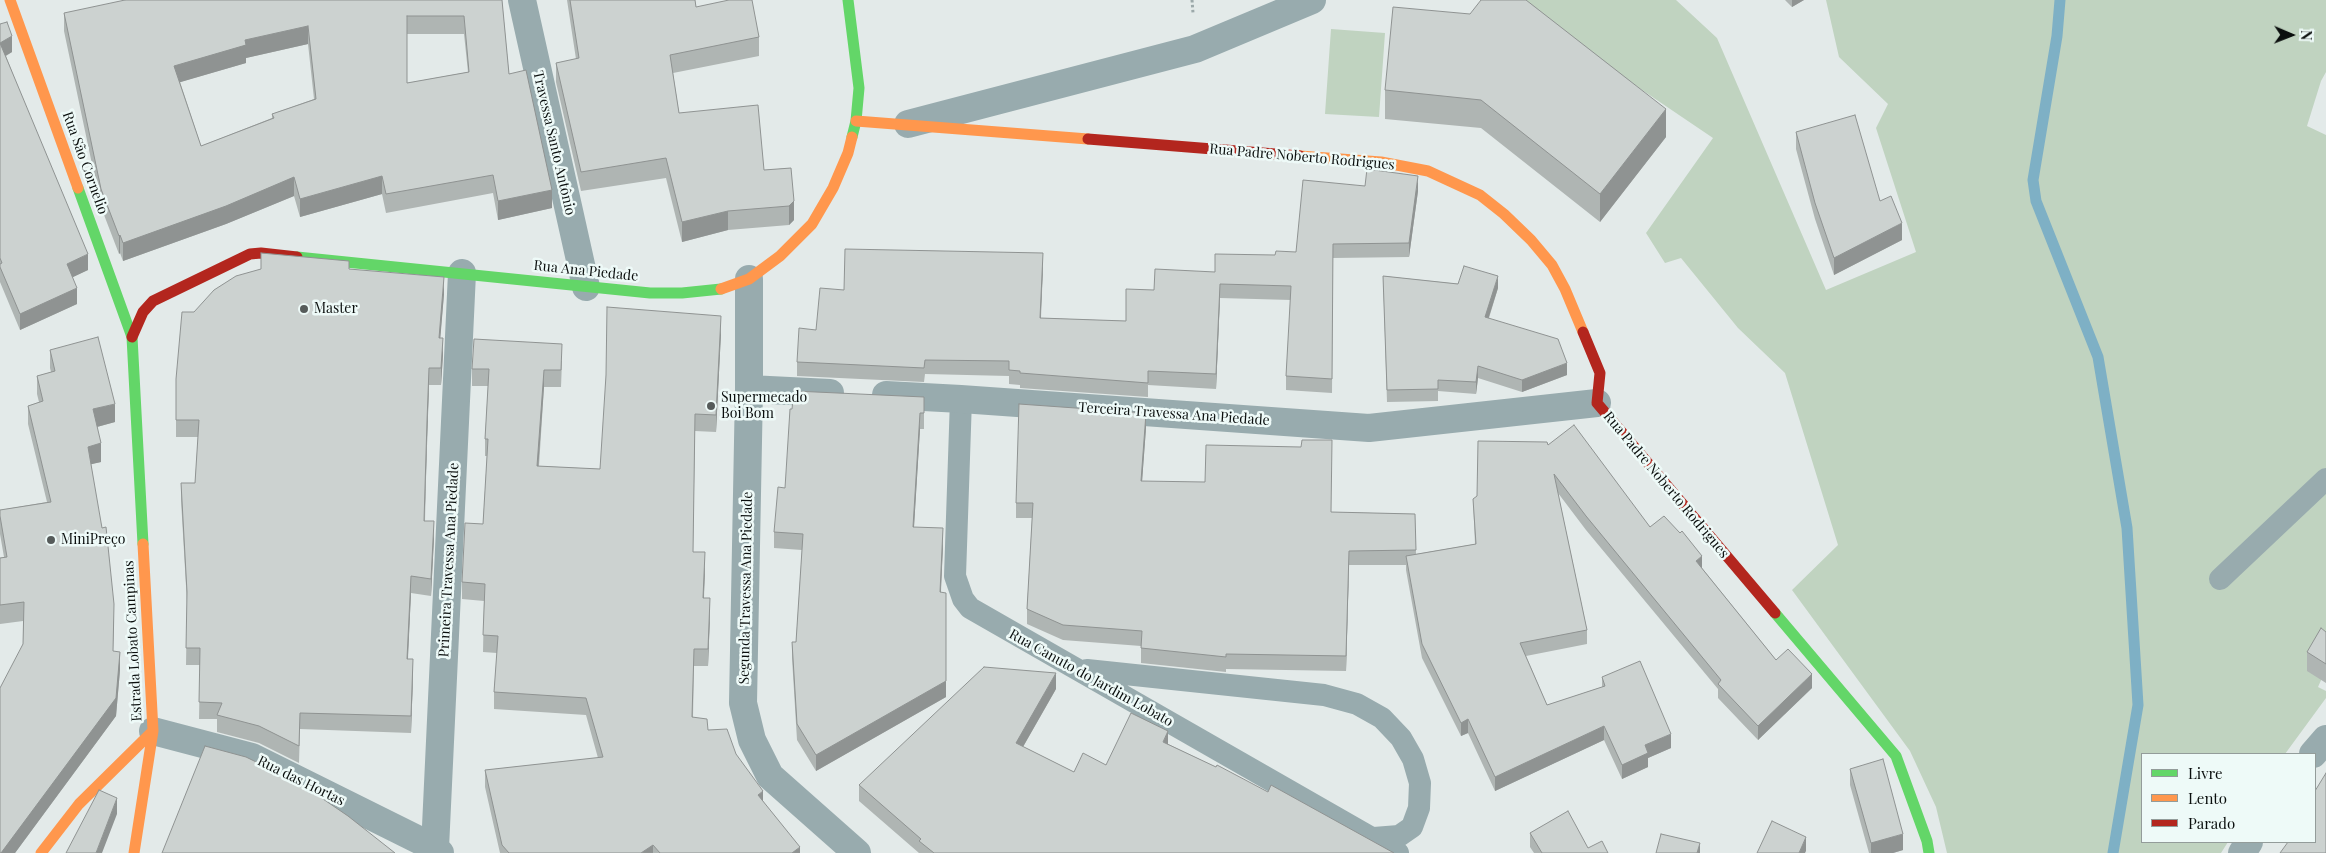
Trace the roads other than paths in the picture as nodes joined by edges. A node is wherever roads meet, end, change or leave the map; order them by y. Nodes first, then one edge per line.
1 (10, 0) edge
2 (522, 0) edge
3 (848, 0) edge
4 (1312, 0) edge
5 (856, 121) junction
6 (905, 125) junction
7 (462, 273) junction
8 (749, 279) junction
9 (586, 287) junction
10 (132, 337) junction
11 (750, 389) junction
12 (961, 398) junction
13 (1597, 403) junction
14 (2326, 479) edge
15 (2220, 580) dead end
16 (1078, 669) junction
17 (153, 730) junction
18 (2326, 739) edge
19 (2314, 753) edge
20 (1374, 838) junction
21 (438, 850) edge
22 (42, 853) edge
23 (134, 853) edge
24 (857, 853) edge
25 (1398, 853) edge
26 (1928, 853) edge

1 - 10 street, Rua São Cornelio
2 - 9 street, Travessa Santo Antônio
3 - 5 street, Rua Ana Piedade
4 - 6 street, Rua Padre Noberto Rodrigues
5 - 6 street, Rua Padre Noberto Rodrigues
5 - 8 street, Rua Ana Piedade
6 - 13 street, Rua Padre Noberto Rodrigues
7 - 9 street, Rua Ana Piedade
7 - 10 street, Rua Ana Piedade
7 - 21 street, Primeira Travessa Ana Piedade
8 - 9 street, Rua Ana Piedade
8 - 11 street, Segunda Travessa Ana Piedade
10 - 17 street, Estrada Lobato Campinas
11 - 12 street, Terceira Travessa Ana Piedade
11 - 24 street, Segunda Travessa Ana Piedade
12 - 13 street, Terceira Travessa Ana Piedade
12 - 16 lane, Rua Canuto do Jardim Lobato
13 - 26 street, Rua Padre Noberto Rodrigues
14 - 15 lane
16 - 20 lane, Rua Canuto do Jardim Lobato
16 - 20 lane
17 - 21 street, Rua das Hortas
17 - 22 street
17 - 23 street, Estrada Lobato Campinas
18 - 19 street
20 - 25 lane, Rua Canuto do Jardim Lobato

